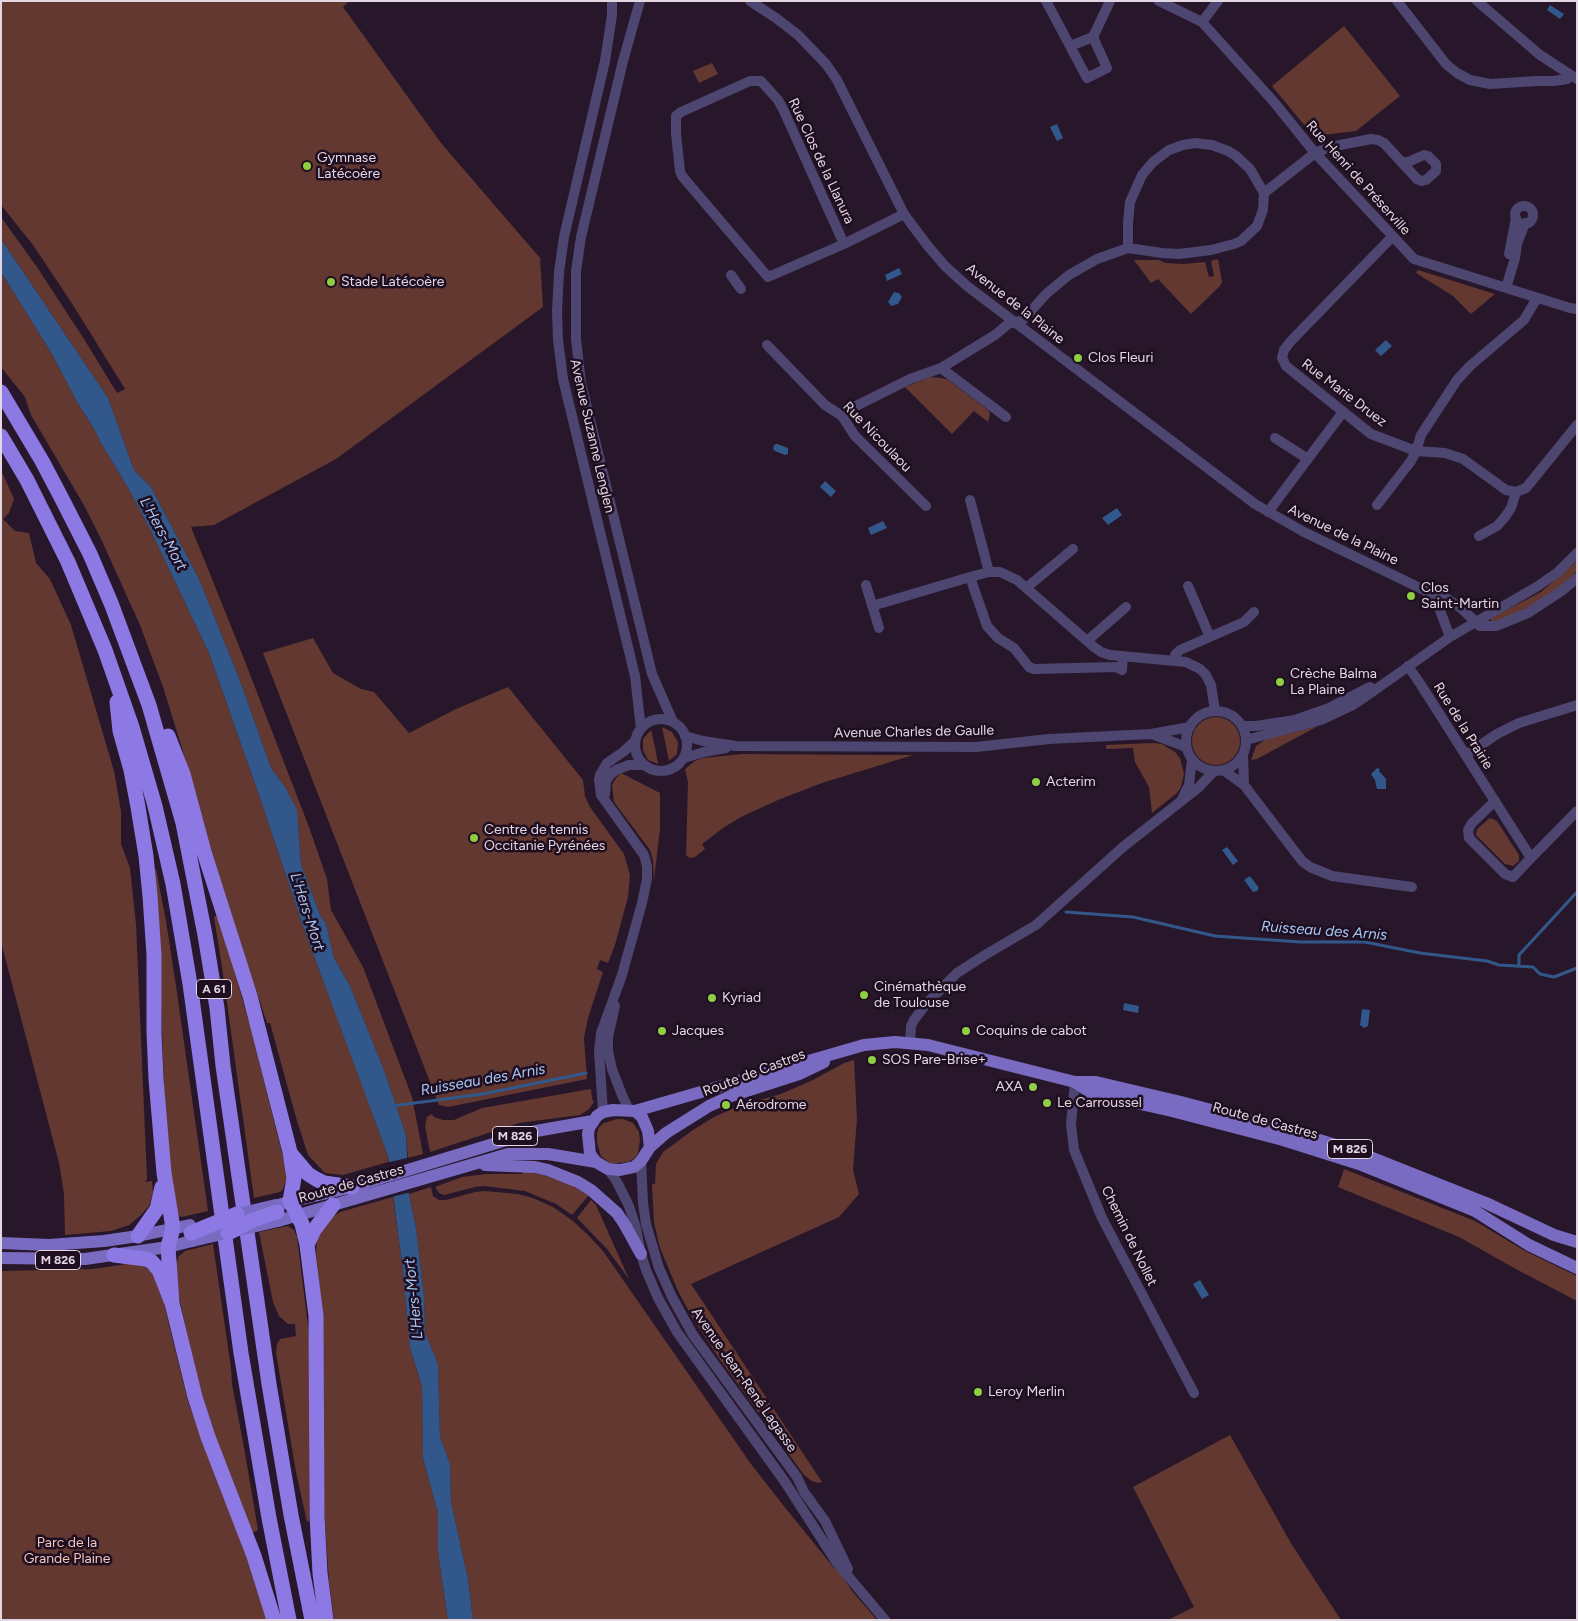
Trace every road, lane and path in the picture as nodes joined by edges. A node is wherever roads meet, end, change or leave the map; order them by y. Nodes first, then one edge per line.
1 (612, 1) edge
2 (640, 1) edge
3 (750, 1) edge
4 (1046, 1) edge
5 (1110, 1) edge
6 (1159, 1) edge
7 (1218, 1) edge
8 (1397, 1) edge
9 (1477, 1) edge
10 (1202, 22) junction
11 (1093, 37) junction
12 (1070, 46) junction
13 (1554, 64) junction
14 (1574, 77) edge
15 (1537, 80) junction
16 (1315, 153) junction
17 (1401, 162) dead end
18 (1264, 193) junction
19 (904, 214) junction
20 (1520, 221) dead end
21 (1392, 236) junction
22 (844, 244) junction
23 (1128, 248) junction
24 (731, 275) dead end
25 (1506, 288) junction
26 (740, 289) dead end
27 (1537, 298) junction
28 (1577, 309) edge
29 (1016, 322) junction
30 (767, 345) dead end
31 (941, 368) junction
32 (1, 392) edge
33 (1343, 412) junction
34 (842, 416) junction
35 (1006, 418) dead end
36 (1577, 425) edge
37 (1, 436) edge
38 (1276, 438) dead end
39 (1416, 451) junction
40 (1308, 459) junction
41 (1516, 492) junction
42 (970, 500) dead end
43 (1377, 504) dead end
44 (926, 506) dead end
45 (1268, 512) junction
46 (1479, 536) dead end
47 (1073, 548) dead end
48 (1577, 553) edge
49 (989, 572) junction
50 (970, 576) junction
51 (1577, 578) edge
52 (866, 586) dead end
53 (1188, 586) dead end
54 (1026, 588) junction
55 (1426, 591) junction
56 (872, 606) junction
57 (1126, 607) dead end
58 (1254, 612) dead end
59 (1475, 621) junction
60 (879, 628) dead end
61 (1210, 637) junction
62 (1450, 637) junction
63 (1087, 641) junction
64 (128, 648) junction
65 (1122, 656) junction
66 (1174, 661) junction
67 (1408, 666) junction
68 (114, 676) junction
69 (1577, 704) edge
70 (1215, 711) junction
71 (673, 722) junction
72 (1242, 726) junction
73 (1190, 727) junction
74 (640, 729) junction
75 (1151, 734) junction
76 (685, 736) junction
77 (1246, 740) junction
78 (635, 741) junction
79 (711, 746) junction
80 (1186, 747) junction
81 (1243, 754) junction
82 (1466, 755) junction
83 (684, 758) junction
84 (1192, 759) junction
85 (644, 765) junction
86 (1219, 770) junction
87 (1244, 784) junction
88 (1180, 801) junction
89 (1495, 801) junction
90 (608, 804) junction
91 (1577, 811) edge
92 (1531, 858) junction
93 (1412, 887) dead end
94 (621, 978) junction
95 (910, 1043) junction
96 (847, 1049) junction
97 (1075, 1082) junction
98 (632, 1110) junction
99 (603, 1112) junction
100 (592, 1121) junction
101 (650, 1147) junction
102 (290, 1152) junction
103 (641, 1161) junction
104 (596, 1162) junction
105 (472, 1164) junction
106 (608, 1169) junction
107 (164, 1173) junction
108 (354, 1193) junction
109 (333, 1205) junction
110 (280, 1210) junction
111 (237, 1214) joint
112 (298, 1215) junction
113 (173, 1228) junction
114 (191, 1233) junction
115 (228, 1233) joint
116 (138, 1236) junction
117 (1577, 1242) edge
118 (1, 1243) edge
119 (16, 1244) junction
120 (307, 1245) junction
121 (168, 1247) junction
122 (1, 1248) edge
123 (641, 1254) junction
124 (114, 1255) junction
125 (1, 1258) edge
126 (1577, 1268) edge
127 (172, 1303) junction
128 (1194, 1393) dead end
129 (825, 1521) junction
130 (814, 1527) junction
131 (856, 1585) junction
132 (274, 1620) edge
133 (289, 1620) edge
134 (312, 1620) edge
135 (326, 1620) edge
136 (885, 1620) edge

1 - 74 street, Avenue Suzanne Lenglen
2 - 71 street, Avenue Suzanne Lenglen
3 - 19 street, Avenue de la Plaine
4 - 12 street
5 - 11 street
6 - 10 street, Rue Henri de Préserville
7 - 10 street
8 - 15 street
9 - 13 street
10 - 16 street, Rue Henri de Préserville
11 - 12 street
11 - 12 street
13 - 14 street
13 - 15 street
14 - 15 street
16 - 17 street
16 - 18 street
16 - 21 street, Rue Henri de Préserville
18 - 23 street
18 - 23 street
19 - 22 street
19 - 29 street, Avenue de la Plaine
20 - 25 street
21 - 25 street, Rue Henri de Préserville
21 - 33 street, Rue Marie Druez
22 - 22 street, Rue Clos de la Llanura
23 - 29 street
24 - 26 street
25 - 27 street, Rue Henri de Préserville
27 - 28 street, Rue Henri de Préserville
27 - 39 street
29 - 31 street
29 - 45 street, Avenue de la Plaine
30 - 34 street, Rue Nicoulaou
31 - 34 street
31 - 35 street
32 - 64 highway, A 61
33 - 39 street, Rue Marie Druez
33 - 40 street
34 - 44 street, Rue Nicoulaou
36 - 41 street
37 - 68 highway, A 61
38 - 40 street
39 - 41 street, Rue Marie Druez
39 - 43 street
40 - 45 street
41 - 46 street
42 - 49 street
45 - 55 street, Avenue de la Plaine
47 - 54 street
48 - 59 street
49 - 50 street
49 - 54 street
50 - 56 street
50 - 65 street
51 - 59 street
52 - 56 street
53 - 61 street
54 - 63 street
55 - 59 street, Avenue de la Plaine
55 - 62 street, Avenue de la Plaine
56 - 60 street
57 - 63 street
58 - 61 street
59 - 62 street
61 - 66 street
62 - 67 street
63 - 65 street
64 - 102 highway
64 - 134 highway, A 61
65 - 66 street
66 - 70 street
67 - 72 street
67 - 77 street
67 - 82 street, Rue de la Prairie
68 - 107 highway
68 - 133 highway, A 61
69 - 82 street
70 - 72 street
70 - 73 street
71 - 74 street
71 - 76 street
72 - 77 street
73 - 75 street, Avenue Charles de Gaulle
73 - 80 street
74 - 78 street
75 - 79 street, Avenue Charles de Gaulle
75 - 80 street, Avenue Charles de Gaulle
76 - 79 street, Avenue Charles de Gaulle
76 - 83 street
77 - 81 street
78 - 85 street
78 - 90 street
79 - 83 street, Avenue Charles de Gaulle
80 - 84 street
81 - 86 street
81 - 87 street
82 - 89 street, Rue de la Prairie
83 - 85 street
84 - 86 street
84 - 88 street
85 - 90 street
86 - 87 street
86 - 88 street
87 - 93 street
88 - 95 street
89 - 92 street, Rue de la Prairie
89 - 92 street
90 - 94 street
91 - 92 street
94 - 98 street
94 - 99 street
95 - 96 main road, Route de Castres / M 826
95 - 97 main road, Route de Castres / M 826
96 - 98 main road, Route de Castres / M 826
96 - 101 main road, Route de Castres / M 826
97 - 117 main road, Route de Castres / M 826
97 - 126 main road, Route de Castres / M 826
97 - 128 street, Chemin de Nollet
98 - 99 main road
98 - 101 main road
99 - 100 main road
100 - 104 main road
100 - 108 main road, Route de Castres / M 826
101 - 103 main road
102 - 108 highway
102 - 110 highway
103 - 106 main road
103 - 129 street, Avenue Jean-René Lagasse
104 - 105 main road, Route de Castres / M 826
104 - 106 main road
105 - 108 main road, Route de Castres / M 826
105 - 123 main road
106 - 123 street, Avenue Jean-René Lagasse
107 - 113 highway
107 - 116 highway
108 - 109 main road, Route de Castres / M 826
108 - 110 main road, Route de Castres / M 826
109 - 112 main road, Route de Castres / M 826
109 - 120 highway
110 - 111 main road, Route de Castres / M 826, bridge
110 - 112 highway
110 - 115 highway, bridge
111 - 114 highway, bridge
112 - 120 highway
113 - 114 main road, M 826
113 - 116 main road, M 826
113 - 121 highway
114 - 115 main road, M 826, bridge
114 - 121 highway
116 - 119 main road, M 826
118 - 119 main road
119 - 122 street
120 - 135 highway
121 - 124 main road, M 826
121 - 127 highway
123 - 130 street, Avenue Jean-René Lagasse
124 - 125 main road, M 826
124 - 127 highway
127 - 132 highway
129 - 130 street
129 - 131 street, Avenue Jean-René Lagasse
130 - 131 street, Avenue Jean-René Lagasse
131 - 136 street, Avenue Jean-René Lagasse

